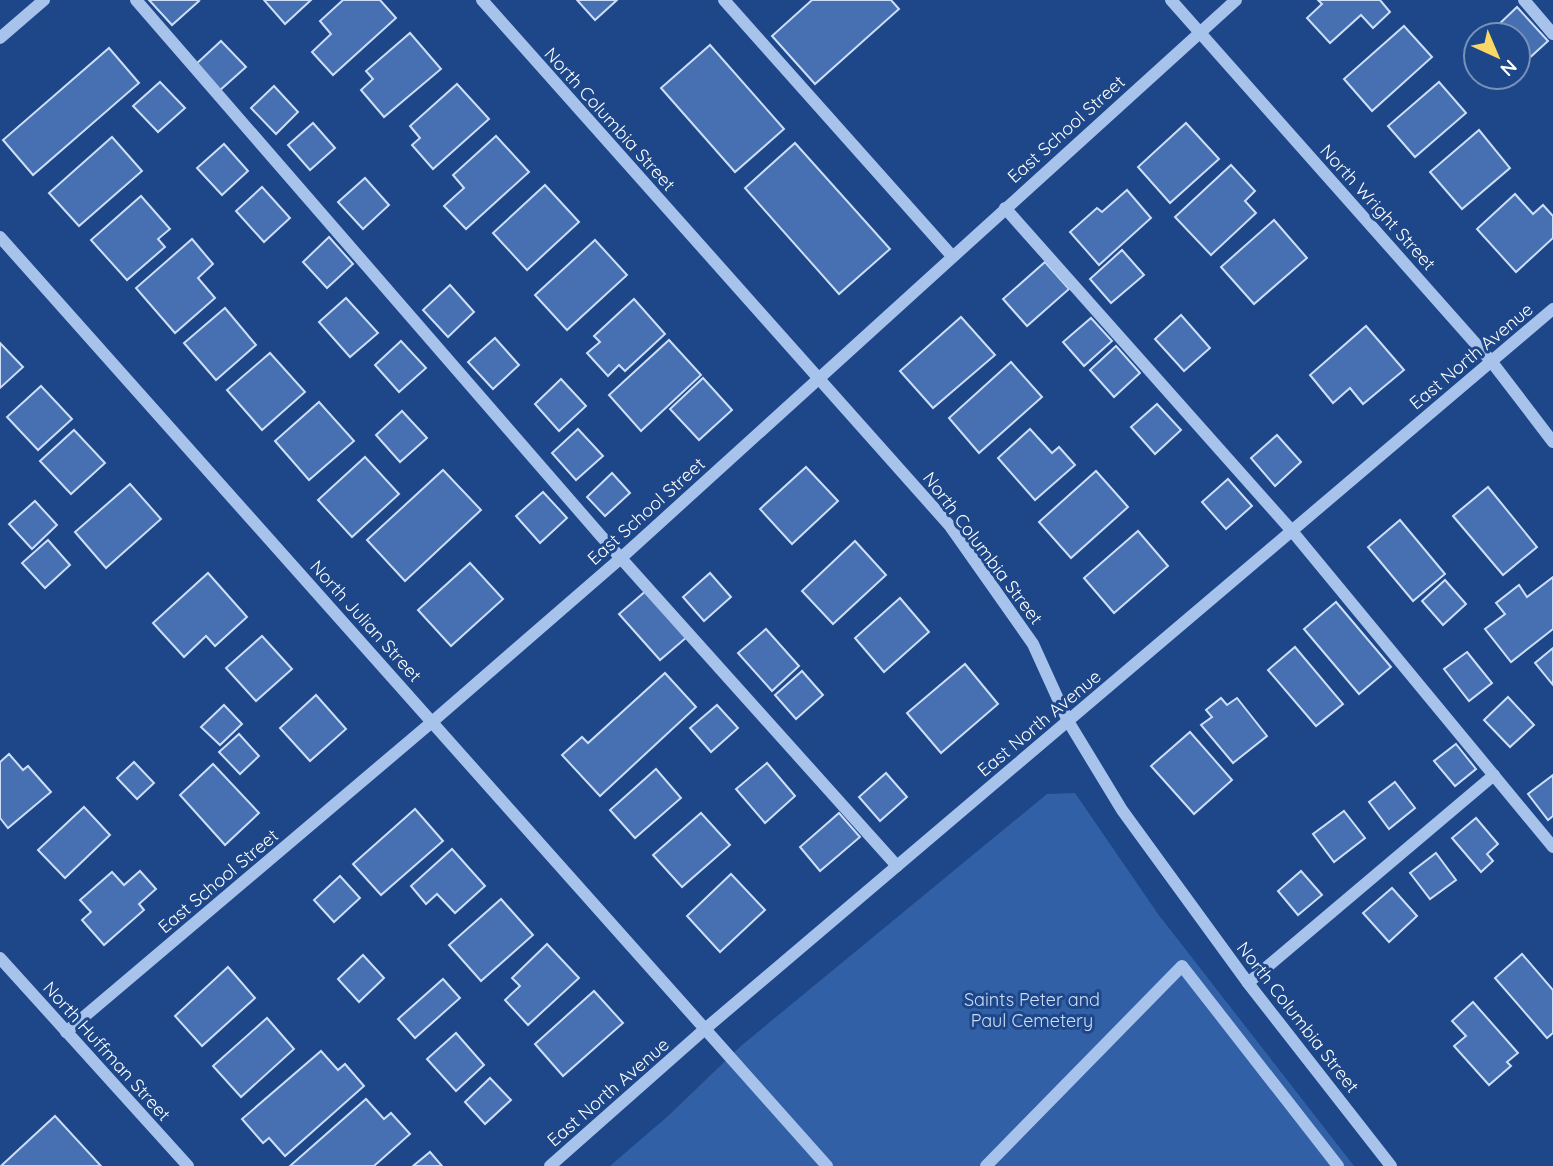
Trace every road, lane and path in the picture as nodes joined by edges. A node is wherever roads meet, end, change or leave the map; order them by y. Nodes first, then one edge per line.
1 (44, 0) edge
2 (136, 0) edge
3 (482, 0) edge
4 (724, 0) edge
5 (1171, 0) edge
6 (1236, 0) edge
7 (1524, 0) edge
8 (1200, 33) junction
9 (1553, 34) edge
10 (0, 38) edge
11 (1005, 208) junction
12 (0, 237) edge
13 (952, 256) junction
14 (1553, 309) edge
15 (1491, 361) junction
16 (820, 379) junction
17 (1553, 442) edge
18 (1292, 531) junction
19 (621, 558) junction
20 (432, 722) junction
21 (1068, 722) junction
22 (1494, 775) junction
23 (1553, 847) edge
24 (897, 866) junction
25 (0, 958) edge
26 (1248, 983) junction
27 (705, 1029) junction
28 (66, 1032) junction
29 (188, 1166) edge
30 (550, 1166) edge
31 (827, 1166) edge
32 (986, 1166) edge
33 (1338, 1166) edge
34 (1391, 1166) edge

1 - 10 street
2 - 19 street
3 - 16 street, North Columbia Street
4 - 13 street
5 - 8 street, North Wright Street
6 - 8 street, East School Street
7 - 9 street
8 - 11 street, East School Street
8 - 15 street, North Wright Street
11 - 13 street, East School Street
11 - 18 street
12 - 20 street, North Julian Street
13 - 16 street, East School Street
14 - 15 street, East North Avenue
15 - 17 street, North Wright Street
15 - 18 street, East North Avenue
16 - 19 street, East School Street
16 - 21 street, North Columbia Street
18 - 21 street, East North Avenue
18 - 22 street
19 - 20 street, East School Street
19 - 24 street
20 - 27 street, North Julian Street
20 - 28 street, East School Street
21 - 24 street, East North Avenue
21 - 26 street, North Columbia Street
22 - 23 street
22 - 26 street
24 - 27 street, East North Avenue
25 - 28 street, North Huffman Street
26 - 34 street, North Columbia Street
27 - 30 street, East North Avenue
27 - 31 street, North Julian Street
28 - 29 street, North Huffman Street
32 - 33 street

